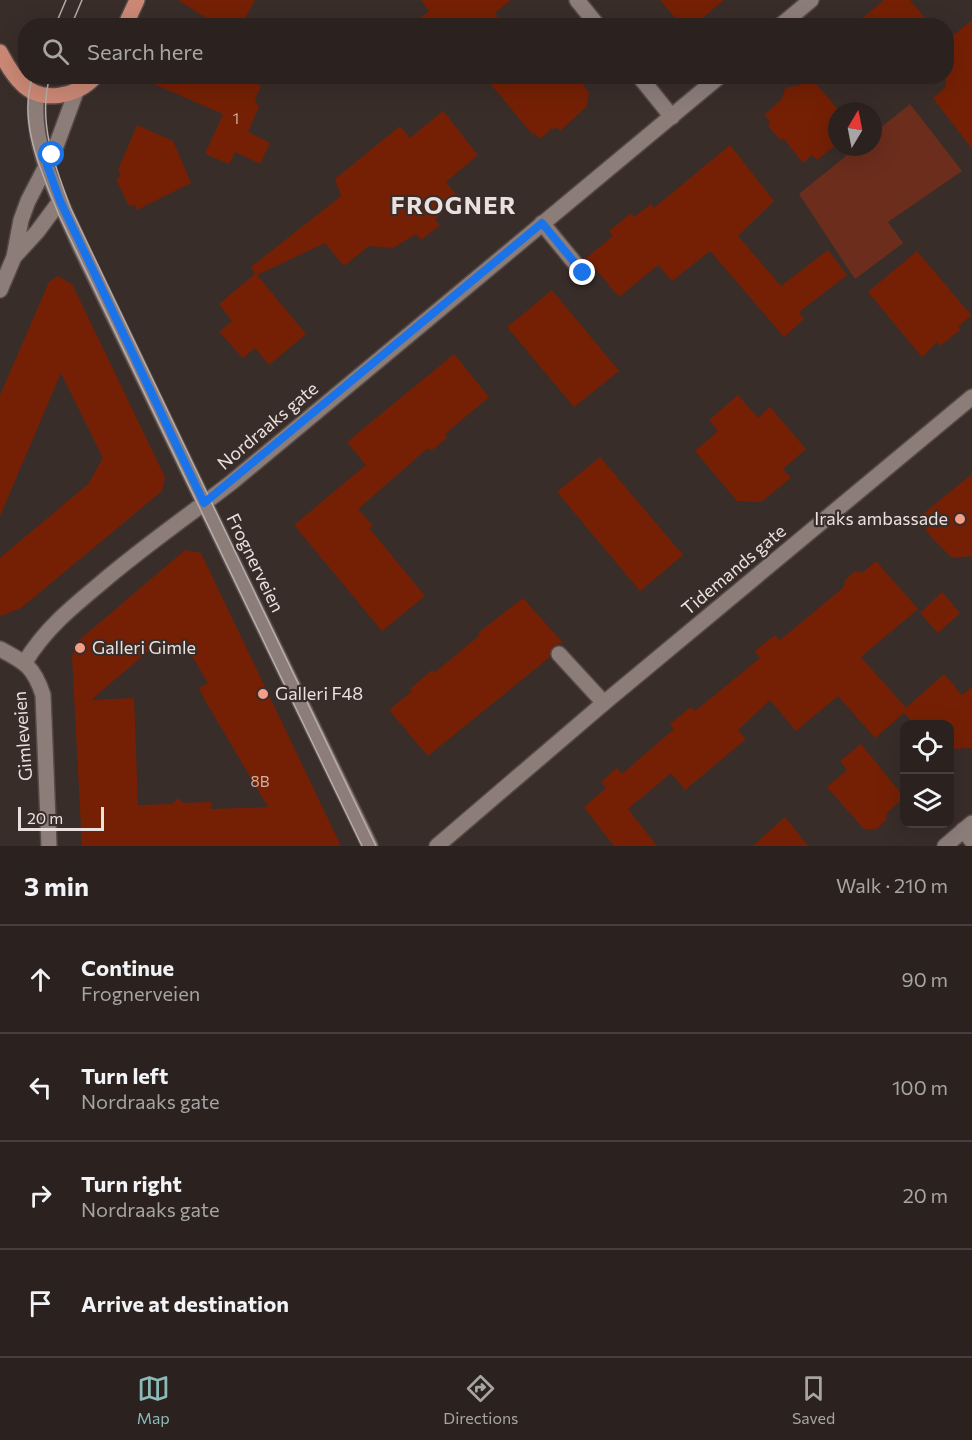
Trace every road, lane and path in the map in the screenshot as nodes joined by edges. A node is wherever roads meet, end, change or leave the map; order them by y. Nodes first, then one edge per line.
1 (137, 0) edge
2 (577, 0) edge
3 (811, 0) edge
4 (129, 18) edge
5 (592, 18) edge
6 (790, 18) edge
7 (0, 52) edge
8 (18, 79) edge
9 (23, 84) edge
10 (86, 84) edge
11 (645, 84) edge
12 (711, 84) edge
13 (76, 92) junction
14 (37, 93) junction
15 (672, 117) junction
16 (47, 165) junction
17 (60, 201) junction
18 (542, 223) junction
19 (14, 257) junction
20 (583, 273) dead end
21 (0, 290) edge
22 (972, 397) edge
23 (204, 503) junction
24 (0, 649) edge
25 (559, 654) dead end
26 (25, 662) junction
27 (604, 703) junction
28 (969, 832) edge
29 (48, 846) edge
30 (370, 846) edge
31 (437, 846) edge
32 (945, 846) edge

1 - 4 main road
2 - 5 street
3 - 6 street
7 - 8 main road
9 - 14 main road
10 - 13 main road
11 - 15 street
12 - 15 street, Nordraaks gate
13 - 14 main road
13 - 16 street
14 - 16 street, Frognerveien
15 - 18 street, Nordraaks gate
16 - 17 street, Frognerveien
16 - 19 street
17 - 19 street
17 - 23 street, Frognerveien
18 - 20 street
18 - 23 street, Nordraaks gate
19 - 21 street
22 - 27 street, Tidemands gate
23 - 26 street, Nordraaks gate
23 - 30 street, Frognerveien
24 - 26 street
25 - 27 street
26 - 29 street, Gimleveien
27 - 31 street, Tidemands gate
28 - 32 street

